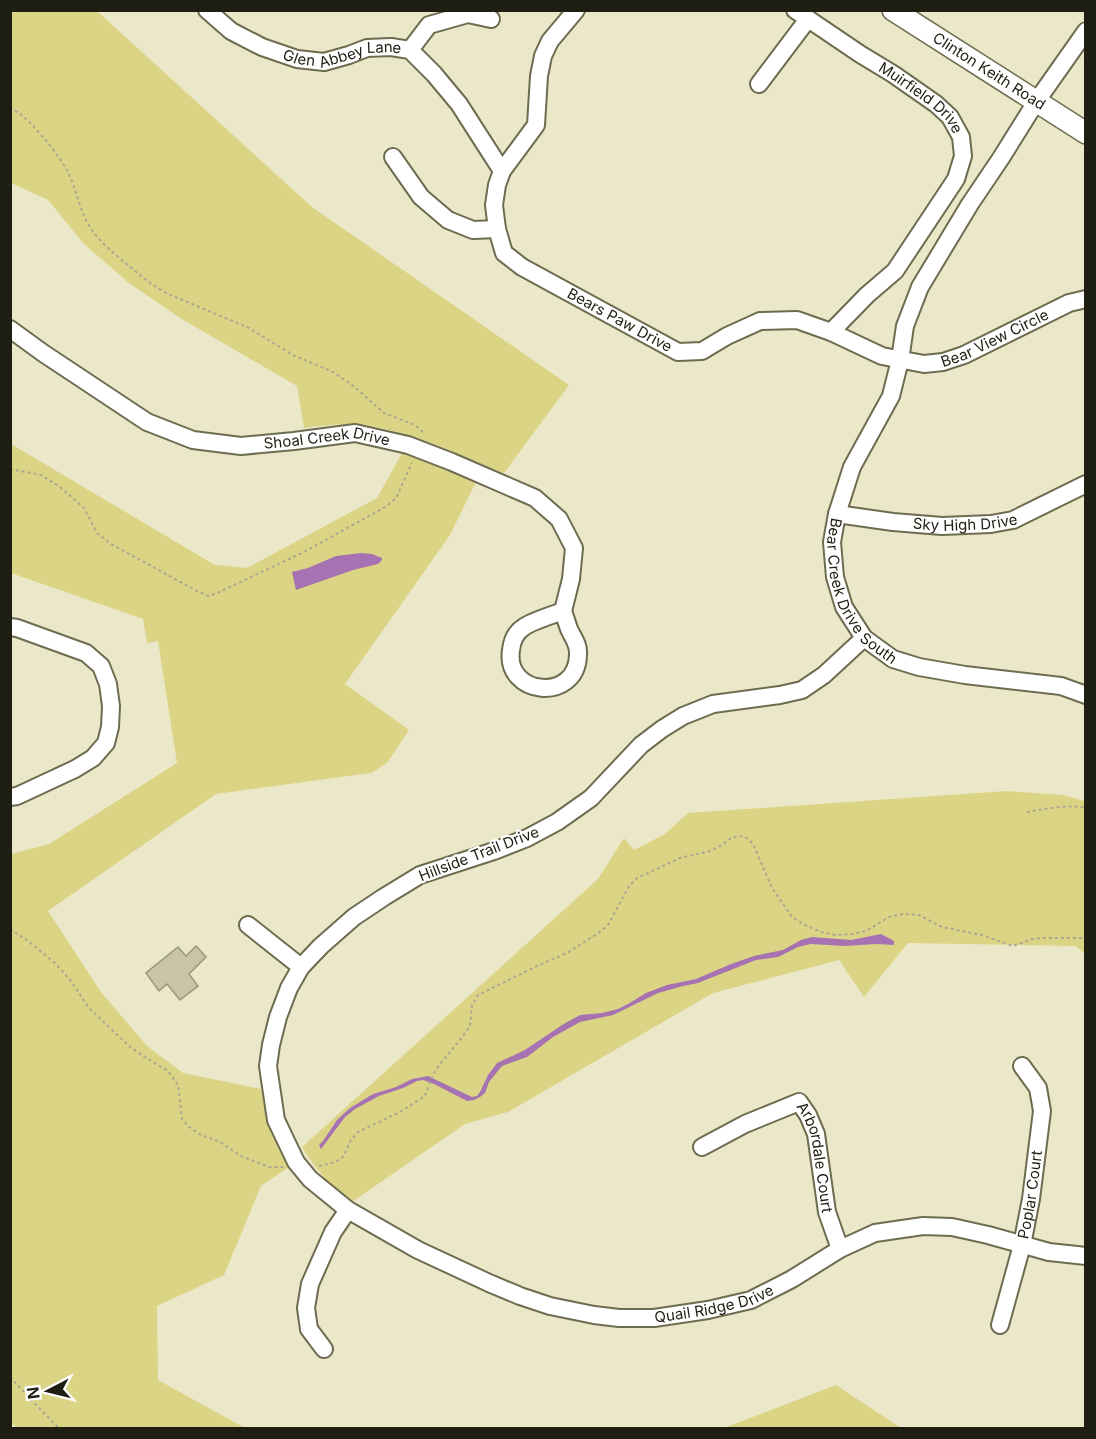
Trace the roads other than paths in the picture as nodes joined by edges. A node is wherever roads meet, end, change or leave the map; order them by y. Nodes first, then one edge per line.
1 (207, 10) edge
2 (576, 10) edge
3 (893, 10) edge
4 (802, 15) edge
5 (491, 20) dead end
6 (1086, 31) edge
7 (410, 50) junction
8 (759, 84) dead end
9 (1036, 102) junction
10 (1086, 133) edge
11 (393, 157) dead end
12 (502, 171) junction
13 (497, 229) junction
14 (1086, 299) edge
15 (10, 329) edge
16 (831, 332) junction
17 (900, 360) junction
18 (1086, 484) edge
19 (837, 514) junction
20 (563, 611) junction
21 (10, 627) edge
22 (864, 638) junction
23 (1086, 695) edge
24 (10, 797) edge
25 (248, 925) dead end
26 (302, 967) junction
27 (1022, 1066) dead end
28 (702, 1147) dead end
29 (348, 1210) junction
30 (1022, 1245) junction
31 (840, 1249) junction
32 (1086, 1256) edge
33 (1000, 1325) dead end
34 (324, 1349) dead end

1 - 7 street, Glen Abbey Lane
2 - 12 street
3 - 9 main road, Clinton Keith Road
4 - 8 street
4 - 16 street, Muirfield Drive
5 - 7 street
6 - 9 street, Bear Creek Drive South
7 - 12 street, Glen Abbey Lane
9 - 10 main road, Clinton Keith Road
9 - 17 street, Bear Creek Drive South
11 - 13 street
12 - 13 street
13 - 16 street, Bears Paw Drive
14 - 17 street, Bear View Circle
15 - 20 street, Shoal Creek Drive
16 - 17 street, Bears Paw Drive
17 - 19 street, Bear Creek Drive South
18 - 19 street, Sky High Drive
19 - 22 street, Bear Creek Drive South
20 - 20 street
21 - 24 street
22 - 23 street, Bear Creek Drive South
22 - 26 street, Hillside Trail Drive
25 - 26 street
26 - 29 street, Hillside Trail Drive
27 - 30 street, Poplar Court
28 - 31 street, Arbordale Court
29 - 31 street, Quail Ridge Drive
29 - 34 street
30 - 31 street, Quail Ridge Drive
30 - 32 street, Quail Ridge Drive
30 - 33 street, Poplar Court

